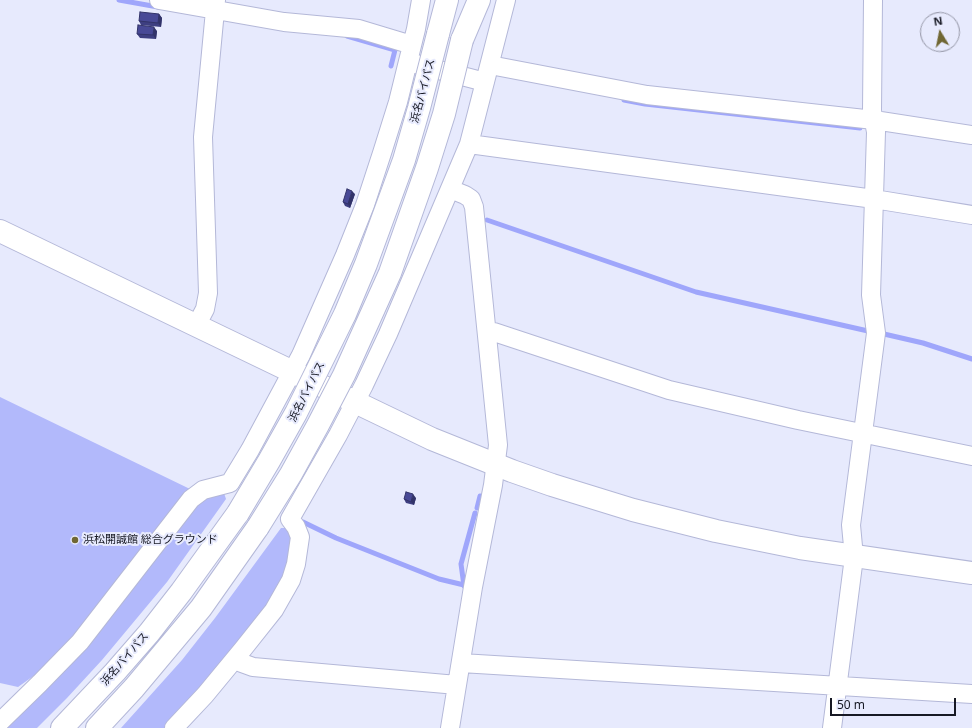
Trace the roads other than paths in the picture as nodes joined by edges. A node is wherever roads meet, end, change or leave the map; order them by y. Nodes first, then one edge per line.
1 (159, 0) edge
2 (421, 0) edge
3 (442, 0) edge
4 (447, 0) edge
5 (473, 0) edge
6 (479, 0) edge
7 (506, 0) edge
8 (873, 0) edge
9 (216, 5) edge
10 (438, 34) junction
11 (462, 40) junction
12 (412, 44) junction
13 (408, 62) junction
14 (490, 64) junction
15 (485, 82) junction
16 (874, 120) junction
17 (972, 135) edge
18 (469, 144) junction
19 (450, 189) junction
20 (874, 199) junction
21 (972, 216) edge
22 (0, 231) edge
23 (196, 326) junction
24 (487, 332) junction
25 (292, 372) junction
26 (355, 403) junction
27 (863, 433) junction
28 (972, 456) edge
29 (496, 465) junction
30 (230, 483) junction
31 (290, 519) junction
32 (854, 557) junction
33 (972, 573) edge
34 (236, 658) junction
35 (461, 663) junction
36 (457, 685) junction
37 (837, 686) junction
38 (972, 694) edge
39 (0, 722) edge
40 (62, 728) edge
41 (97, 728) edge
42 (174, 728) edge
43 (450, 728) edge
44 (832, 728) edge

1 - 9 street
2 - 12 street
3 - 10 main road
4 - 10 main road, 浜名バイパス
5 - 11 main road
6 - 11 main road
7 - 14 street
8 - 16 street
9 - 12 street
9 - 23 street
10 - 40 main road, 浜名バイパス, bridge
11 - 41 main road, bridge
12 - 13 street
13 - 15 street
13 - 25 street
14 - 15 street
14 - 16 street
15 - 18 street
16 - 17 street
16 - 20 street
18 - 19 street
18 - 20 street
19 - 24 street
19 - 26 street
20 - 21 street
20 - 27 street
22 - 23 main road
23 - 25 main road
24 - 27 street
24 - 29 street
25 - 26 main road
25 - 30 street
26 - 29 main road
26 - 31 street
27 - 28 street
27 - 32 street
29 - 32 main road
29 - 35 street
30 - 31 street
30 - 39 street
31 - 34 street
32 - 33 main road
32 - 37 street
34 - 36 street
34 - 42 street
35 - 36 street
35 - 37 street
36 - 43 street
37 - 38 street
37 - 44 street

